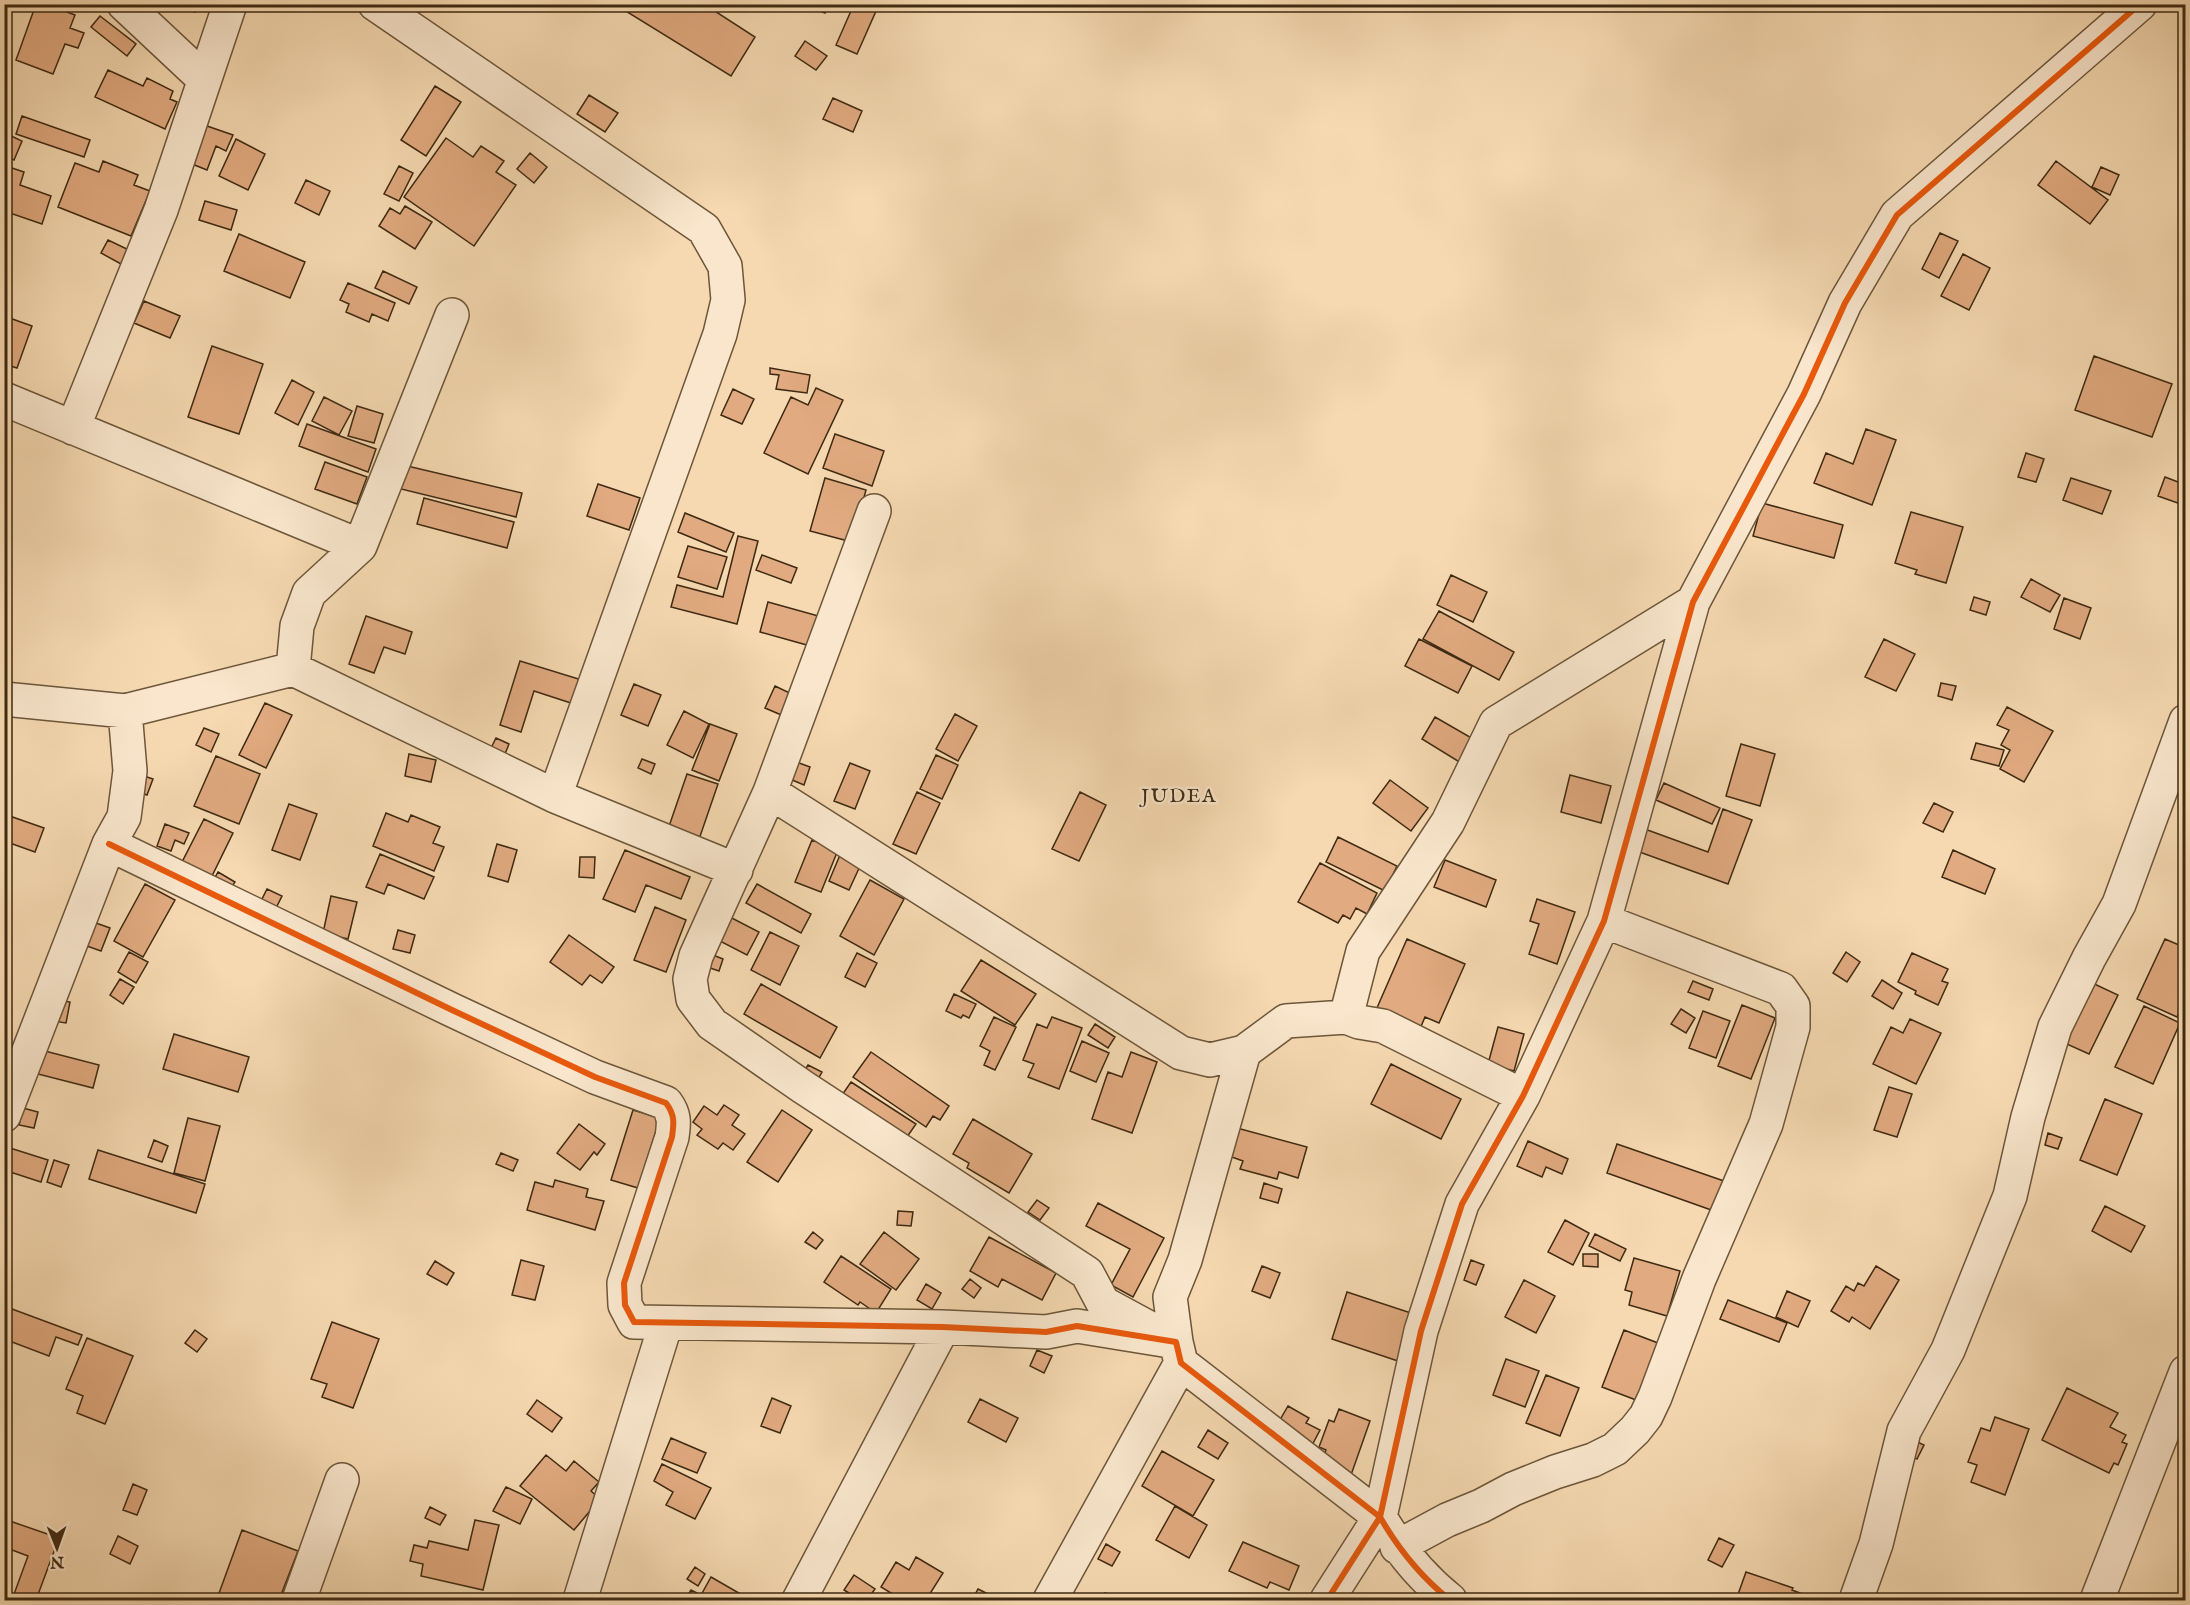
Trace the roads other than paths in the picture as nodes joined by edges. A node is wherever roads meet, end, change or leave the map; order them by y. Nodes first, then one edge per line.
1 (124, 4) edge
2 (230, 4) edge
3 (375, 4) edge
4 (2140, 4) edge
5 (204, 79) junction
6 (452, 315) dead end
7 (4, 399) edge
8 (72, 428) junction
9 (874, 511) dead end
10 (360, 546) junction
11 (1693, 602) junction
12 (293, 669) junction
13 (4, 699) edge
14 (125, 711) junction
15 (2186, 721) edge
16 (770, 792) junction
17 (555, 796) junction
18 (109, 844) junction
19 (736, 870) junction
20 (1604, 921) junction
21 (1346, 1017) junction
22 (1244, 1052) junction
23 (1523, 1096) junction
24 (4, 1116) edge
25 (666, 1323) junction
26 (943, 1327) junction
27 (1179, 1353) junction
28 (2186, 1372) edge
29 (342, 1480) dead end
30 (1380, 1517) junction
31 (1397, 1547) junction
32 (299, 1600) edge
33 (580, 1600) edge
34 (799, 1600) edge
35 (1050, 1600) edge
36 (1328, 1600) edge
37 (1450, 1600) edge
38 (1856, 1600) edge
39 (2097, 1600) edge

1 - 5 street
2 - 5 street
3 - 17 street
4 - 11 street
5 - 8 street
6 - 10 street
7 - 8 street
8 - 10 street
9 - 16 street
10 - 12 street
11 - 20 street
11 - 21 street
12 - 14 street
12 - 17 street
13 - 14 street
14 - 18 street
15 - 38 street
16 - 19 street
16 - 22 street
17 - 19 street
18 - 24 street
18 - 25 street
19 - 27 street
20 - 23 street
20 - 31 street
21 - 22 street
21 - 23 street
22 - 27 street
23 - 30 street
25 - 26 street
25 - 33 street
26 - 27 street
26 - 34 street
27 - 30 street
27 - 35 street
28 - 39 street
29 - 32 street
30 - 31 street
30 - 36 street
31 - 37 street

